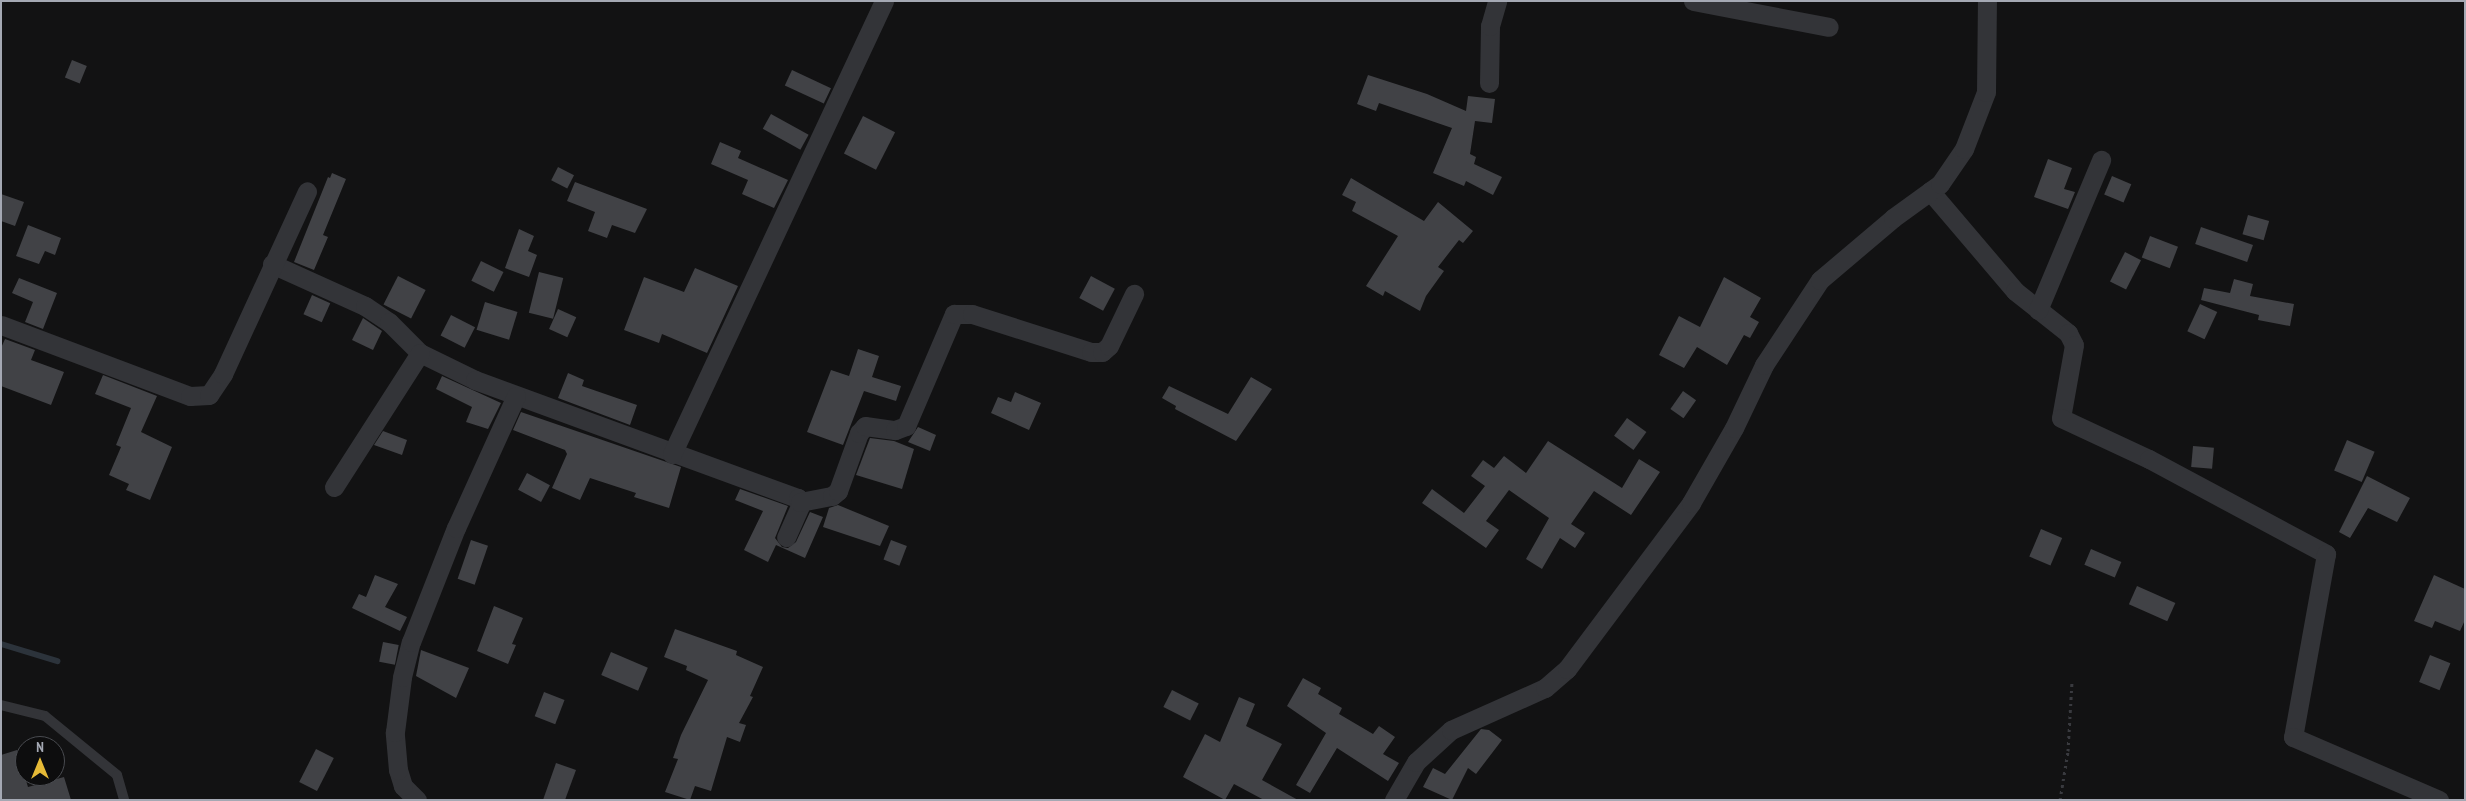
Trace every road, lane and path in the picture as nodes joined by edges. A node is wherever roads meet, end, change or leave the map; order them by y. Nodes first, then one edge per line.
1 (884, 1) edge
2 (1497, 1) edge
3 (1693, 1) edge
4 (1987, 1) edge
5 (1736, 5) edge
6 (1829, 27) dead end
7 (1489, 83) dead end
8 (2101, 160) dead end
9 (307, 191) dead end
10 (1930, 191) junction
11 (272, 264) junction
12 (1134, 294) dead end
13 (2038, 310) junction
14 (1, 325) edge
15 (420, 353) junction
16 (516, 396) junction
17 (672, 454) junction
18 (334, 487) dead end
19 (800, 502) junction
20 (786, 538) dead end
21 (2072, 682) dead end
22 (1, 705) edge
23 (124, 800) edge
24 (417, 800) edge
25 (1394, 800) edge
26 (2060, 800) edge
27 (2439, 800) edge

1 - 17 street
2 - 7 street
3 - 5 street
4 - 10 street
5 - 6 street
8 - 13 street
9 - 11 street
10 - 13 street
10 - 25 street
11 - 14 street
11 - 15 street
12 - 19 street
13 - 27 street
15 - 16 street
15 - 18 street
16 - 17 street
16 - 24 street
17 - 19 street
19 - 20 street
21 - 26 path
22 - 23 lane

